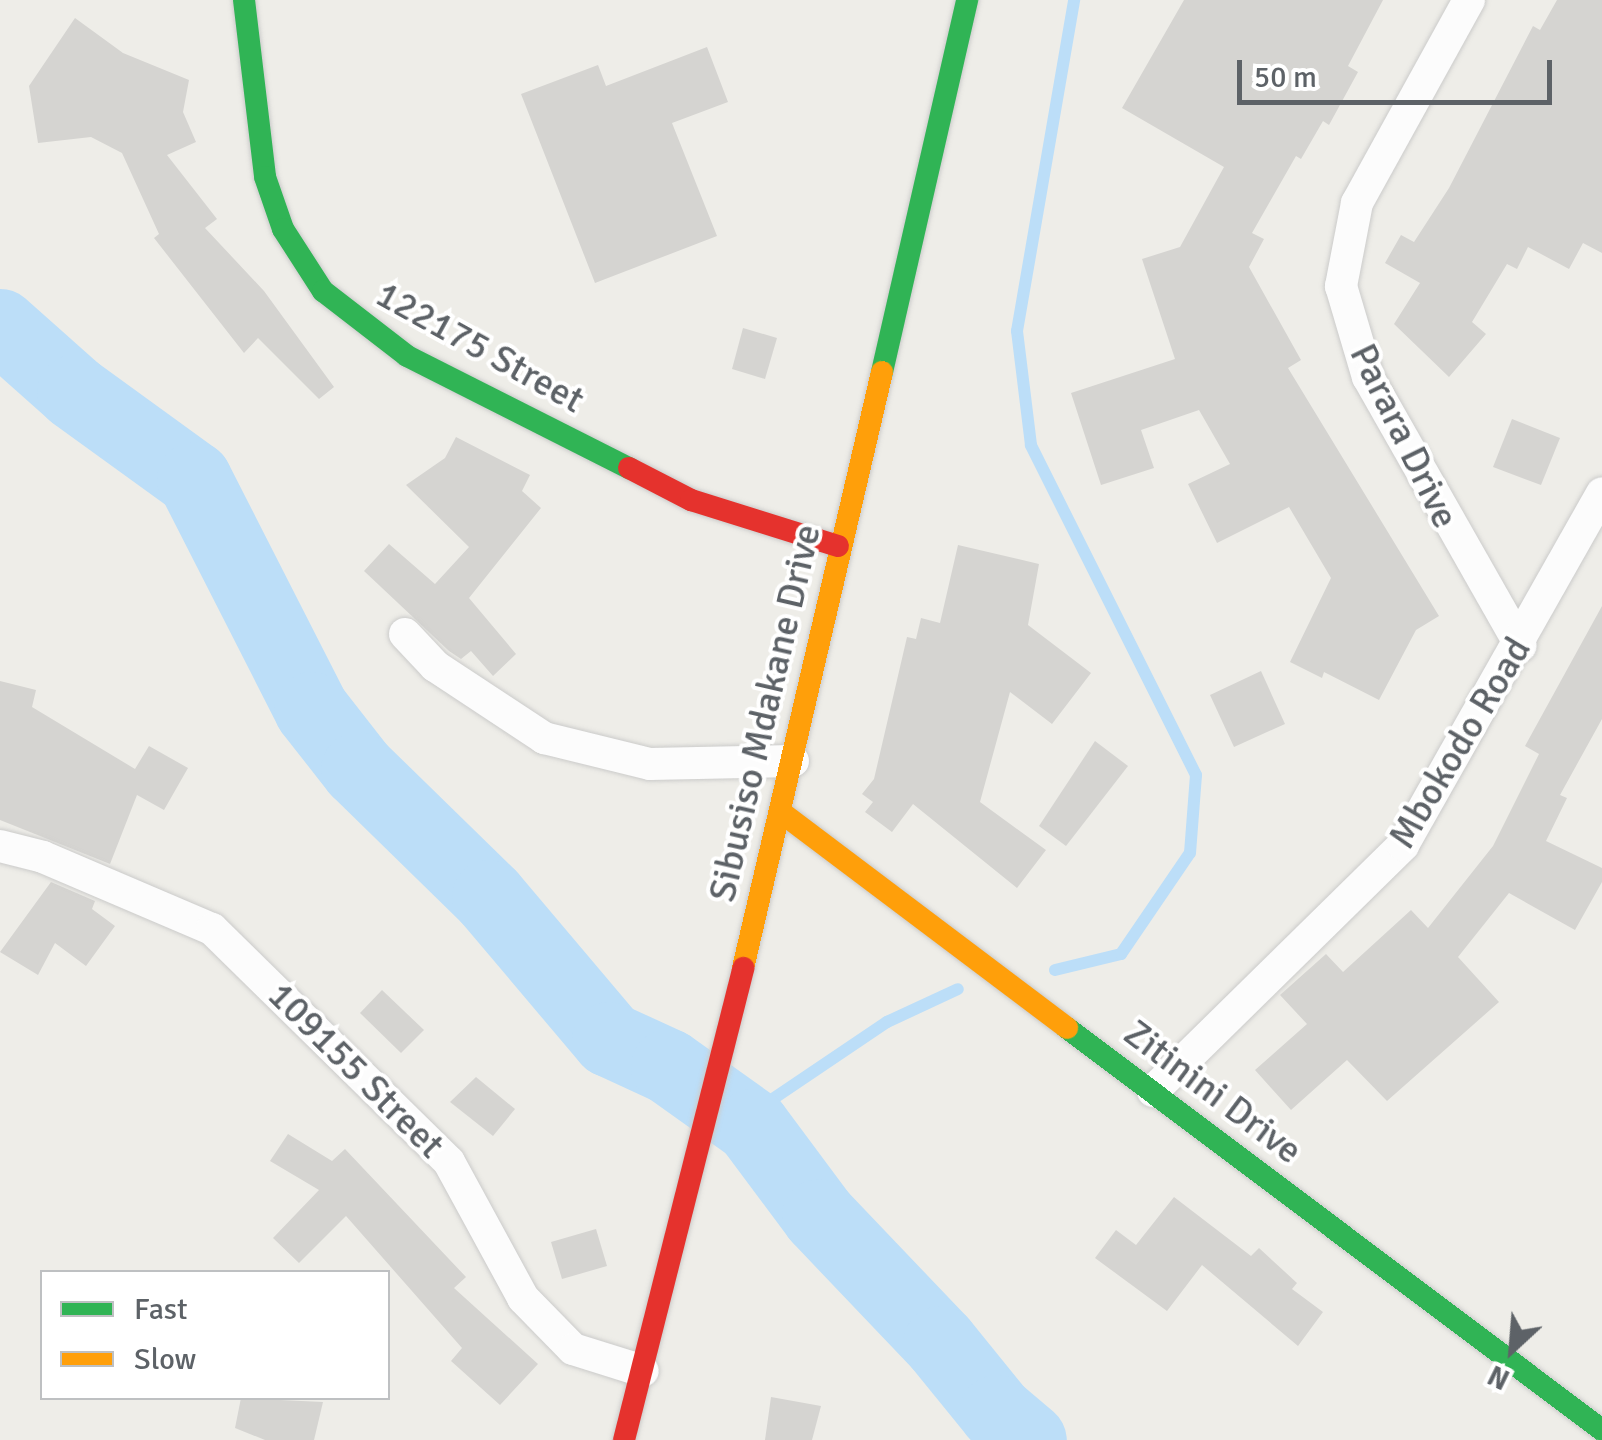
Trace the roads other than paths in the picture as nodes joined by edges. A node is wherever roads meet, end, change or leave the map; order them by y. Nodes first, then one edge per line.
1 (244, 0) edge
2 (968, 0) edge
3 (1469, 0) edge
4 (1602, 492) edge
5 (838, 546) junction
6 (405, 634) dead end
7 (1521, 646) junction
8 (793, 761) junction
9 (782, 812) junction
10 (0, 846) edge
11 (1153, 1091) junction
12 (643, 1371) junction
13 (1602, 1430) edge
14 (624, 1440) edge

1 - 5 street, 122175 Street
2 - 5 street, Sibusiso Mdakane Drive
3 - 7 street, Parara Drive
4 - 7 street, Mbokodo Road
5 - 8 street, Sibusiso Mdakane Drive
6 - 8 street
7 - 11 street, Mbokodo Road
8 - 9 street, Sibusiso Mdakane Drive
9 - 11 street, Zitinini Drive
9 - 12 street, Sibusiso Mdakane Drive
10 - 12 street, 109155 Street
11 - 13 street, Zitinini Drive
12 - 14 street, Sibusiso Mdakane Drive

